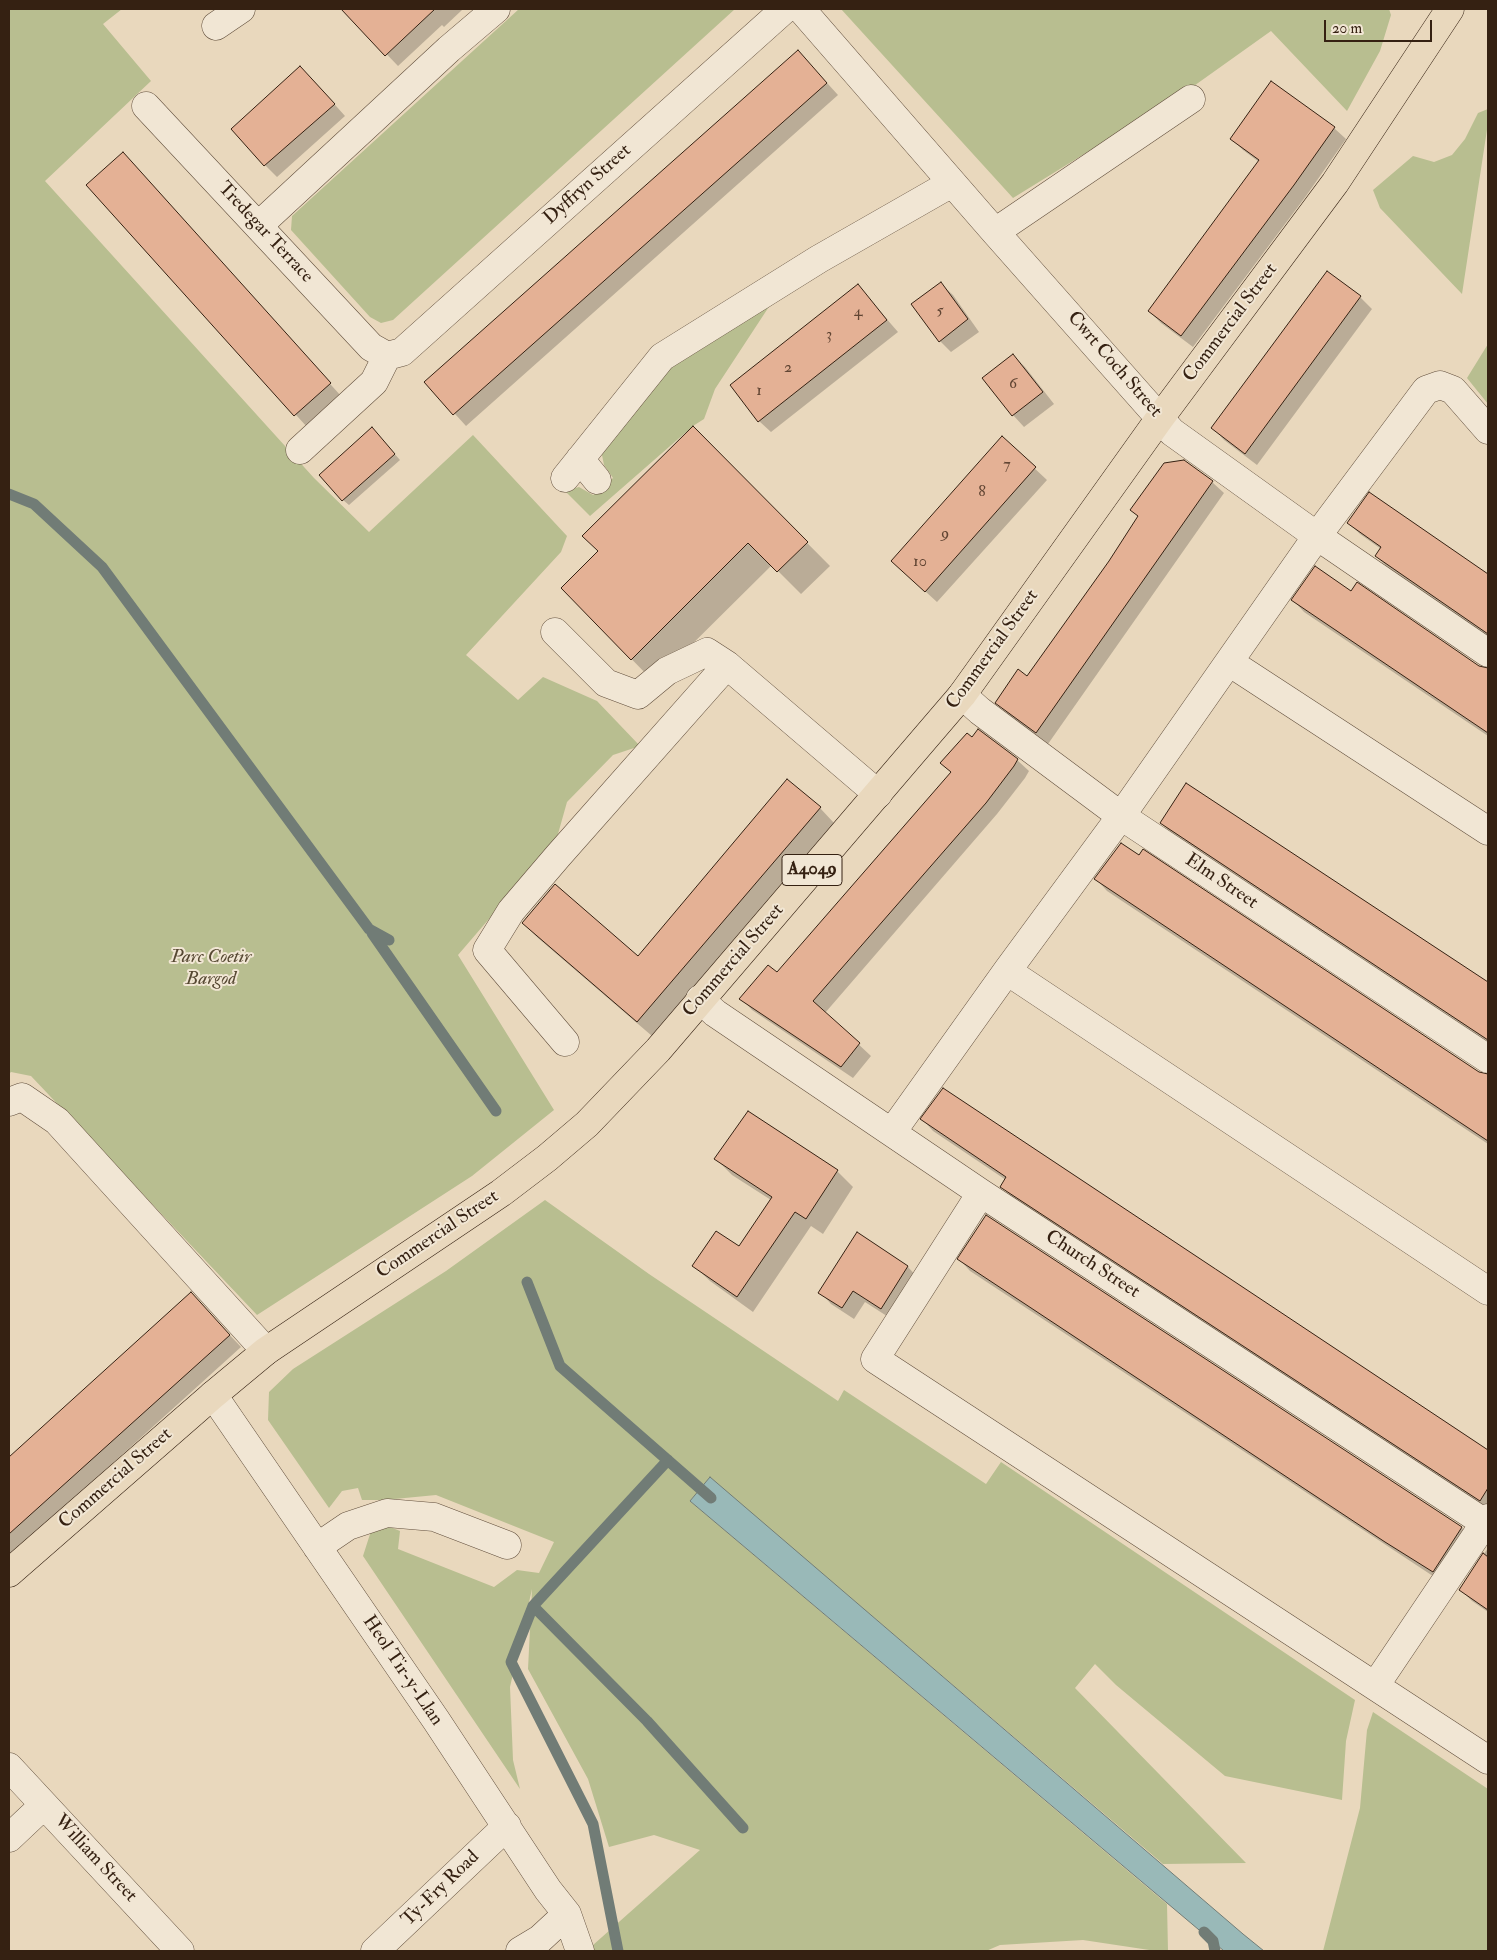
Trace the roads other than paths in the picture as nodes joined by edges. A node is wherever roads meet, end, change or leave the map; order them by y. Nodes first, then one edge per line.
1 (241, 9) edge
2 (496, 9) edge
3 (785, 9) edge
4 (801, 9) edge
5 (1450, 9) edge
6 (216, 26) dead end
7 (1191, 100) dead end
8 (146, 106) dead end
9 (952, 183) junction
10 (258, 226) junction
11 (995, 232) junction
12 (387, 356) junction
13 (1160, 418) junction
14 (1488, 430) edge
15 (300, 450) dead end
16 (597, 480) dead end
17 (1317, 536) junction
18 (555, 632) dead end
19 (1488, 653) edge
20 (1229, 662) junction
21 (727, 665) junction
22 (962, 695) junction
23 (878, 794) junction
24 (1120, 816) junction
25 (1488, 831) edge
26 (1006, 971) junction
27 (700, 1000) junction
28 (564, 1042) dead end
29 (1488, 1059) edge
30 (9, 1102) edge
31 (892, 1132) junction
32 (982, 1193) junction
33 (1488, 1291) edge
34 (266, 1351) junction
35 (213, 1395) junction
36 (1487, 1522) edge
37 (506, 1545) dead end
38 (317, 1547) junction
39 (9, 1574) edge
40 (1375, 1686) junction
41 (1488, 1760) edge
42 (9, 1767) edge
43 (44, 1805) junction
44 (507, 1826) junction
45 (9, 1838) edge
46 (567, 1914) junction
47 (180, 1951) edge
48 (376, 1951) edge
49 (520, 1951) edge
50 (580, 1951) edge

1 - 6 street
2 - 10 street
3 - 12 street, Dyffryn Street
4 - 9 street, Cwrt Coch Street
5 - 13 main road, Commercial Street / A4049
7 - 11 street
8 - 10 street, Tredegar Terrace
9 - 11 street, Cwrt Coch Street
9 - 16 street
10 - 12 street, Tredegar Terrace
11 - 13 street, Cwrt Coch Street
12 - 15 street
13 - 17 street, Cwrt Coch Street
13 - 22 main road, Commercial Street / A4049
14 - 17 street
17 - 19 street, Cwrt Coch Street
17 - 20 street
18 - 21 street
20 - 24 street
20 - 25 street
21 - 23 street
21 - 28 street
22 - 23 main road, Commercial Street / A4049
22 - 24 street, Elm Street
23 - 27 main road, Commercial Street / A4049
24 - 26 street
24 - 29 street, Elm Street
26 - 31 street
26 - 33 street
27 - 31 street, Church Street
27 - 34 main road, Commercial Street / A4049
30 - 34 street
31 - 32 street, Church Street
32 - 36 street, Church Street
32 - 40 street
34 - 35 main road, Commercial Street / A4049
35 - 38 street, Heol Tir-y-Llan
35 - 39 main road, Commercial Street / A4049
36 - 40 street
37 - 38 street
38 - 44 street, Heol Tir-y-Llan
40 - 41 street
42 - 43 street, William Street
43 - 45 street
43 - 47 street, William Street
44 - 46 street, Heol Tir-y-Llan
44 - 48 street, Ty-Fry Road
46 - 49 street
46 - 50 street, Heol Tir-y-Llan

